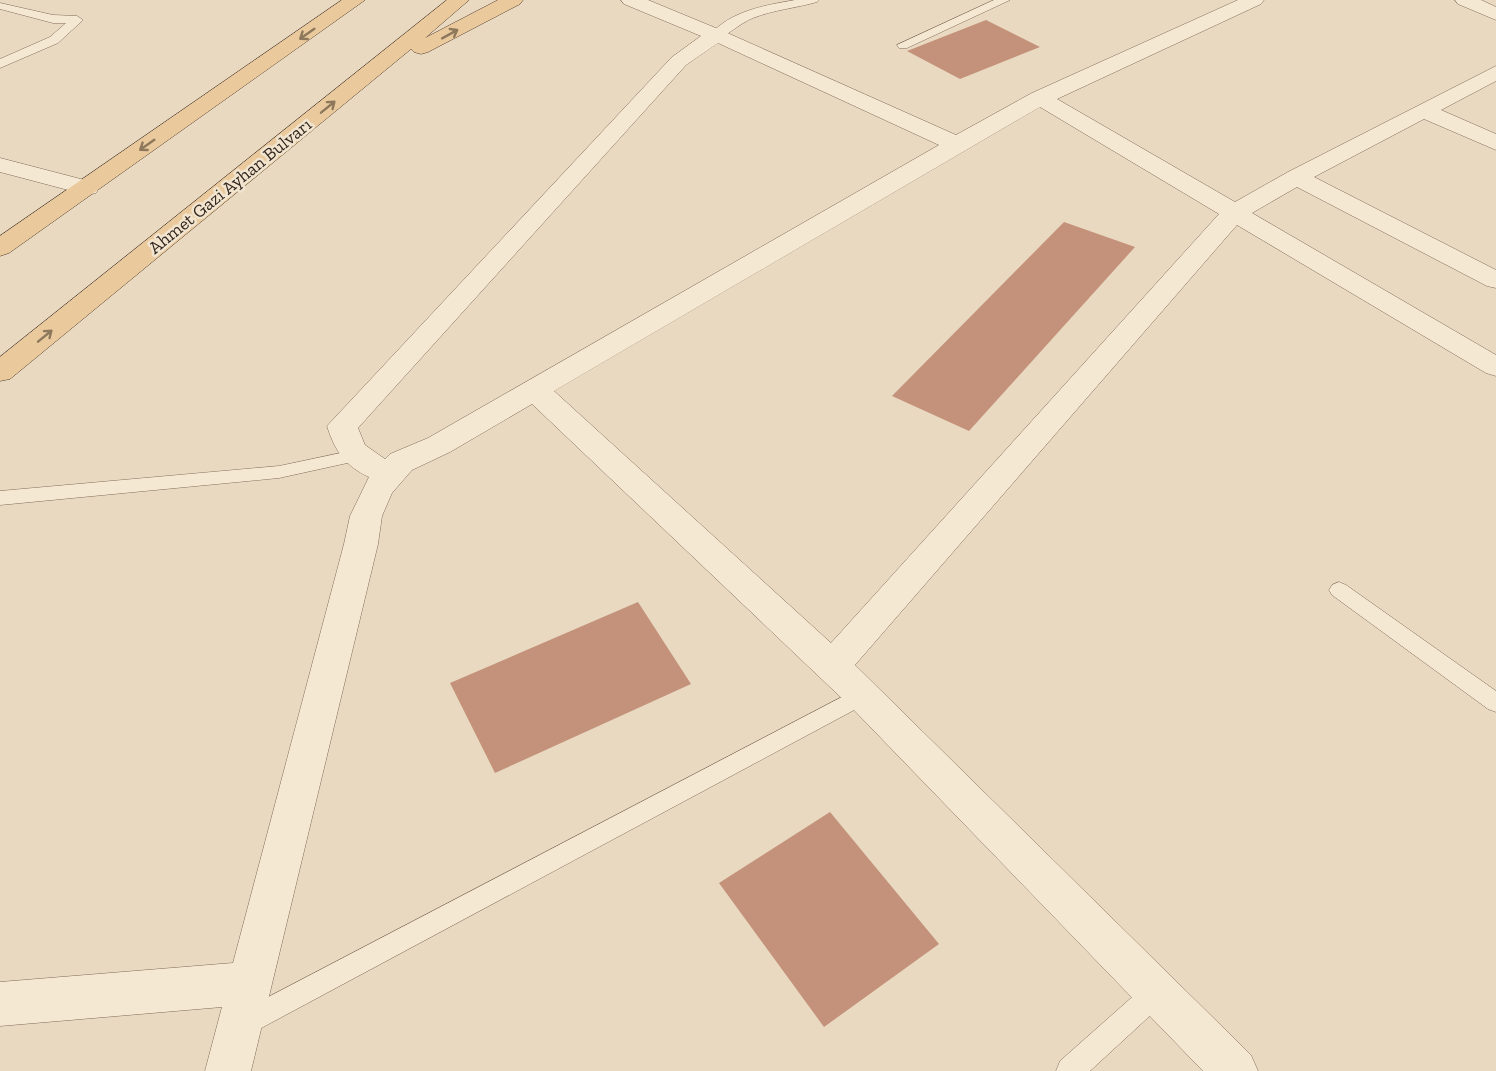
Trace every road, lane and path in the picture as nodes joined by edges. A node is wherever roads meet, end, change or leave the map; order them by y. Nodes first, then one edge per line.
1 (355, 0) edge
2 (459, 0) edge
3 (513, 0) edge
4 (631, 0) edge
5 (813, 0) edge
6 (1004, 0) edge
7 (1254, 0) edge
8 (1465, 0) edge
9 (0, 6) edge
10 (1496, 14) edge
11 (716, 36) junction
12 (903, 45) dead end
13 (0, 64) edge
14 (378, 66) junction
15 (1496, 72) edge
16 (1040, 98) junction
17 (1424, 110) junction
18 (1496, 143) edge
19 (957, 144) junction
20 (0, 165) edge
21 (1296, 177) junction
22 (87, 188) junction
23 (1234, 213) junction
24 (0, 248) edge
25 (1496, 279) edge
26 (1496, 367) edge
27 (0, 372) edge
28 (536, 390) junction
29 (355, 456) junction
30 (390, 474) junction
31 (0, 498) edge
32 (1338, 590) dead end
33 (833, 666) junction
34 (863, 695) junction
35 (1496, 704) edge
36 (251, 982) junction
37 (1157, 992) junction
38 (0, 1004) edge
39 (240, 1025) junction
40 (228, 1071) edge
41 (1070, 1071) edge
42 (1235, 1071) edge

1 -> 22 main road
2 - 14 main road, Ahmet Gazi Ayhan Bulvarı
14 -> 3 main road
4 - 11 street
5 - 11 lane
6 - 12 lane
7 - 16 street
8 - 10 street
9 - 13 lane
11 - 19 street
11 - 29 street
27 -> 14 main road, Ahmet Gazi Ayhan Bulvarı
15 - 17 street
16 - 19 street
16 - 23 street
17 - 18 street
17 - 21 street
19 - 28 street
20 - 22 street
21 - 23 street
21 - 25 street
22 - 24 main road
23 - 26 street
23 - 33 street
28 - 30 street
28 - 33 street
29 - 30 street
29 - 31 lane
30 - 36 street
32 - 35 lane
33 - 34 street
34 - 37 street
34 - 39 lane
36 - 38 street
36 - 39 street
37 - 41 lane
37 - 42 street
39 - 40 street

